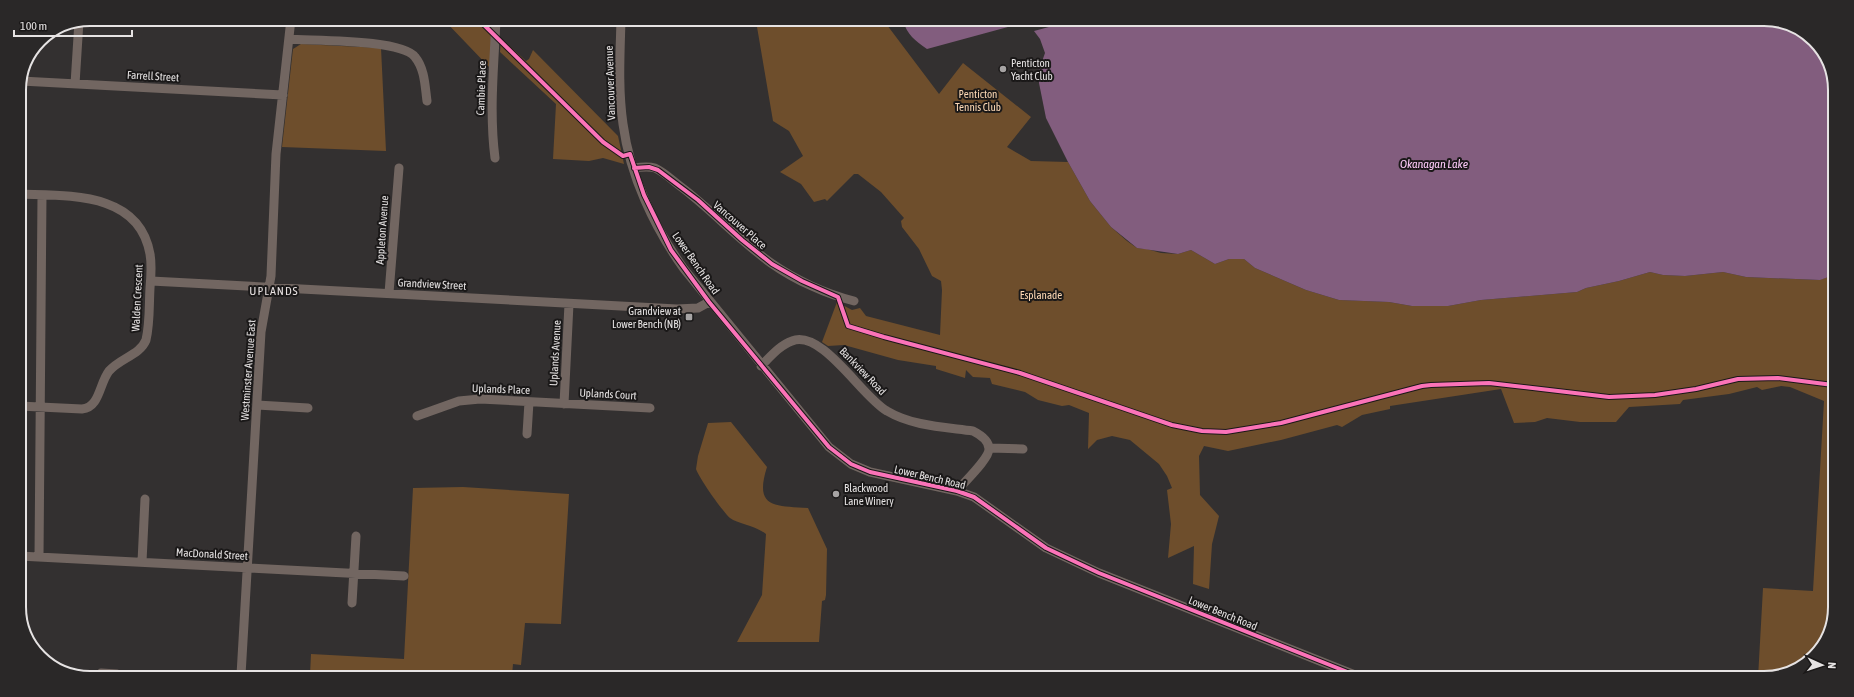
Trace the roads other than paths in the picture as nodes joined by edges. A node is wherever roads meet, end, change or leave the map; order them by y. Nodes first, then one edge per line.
1 (290, 26) edge
2 (496, 26) edge
3 (622, 26) edge
4 (79, 27) edge
5 (289, 40) junction
6 (27, 81) edge
7 (75, 84) junction
8 (283, 95) junction
9 (427, 101) dead end
10 (495, 158) dead end
11 (399, 168) dead end
12 (634, 168) junction
13 (26, 194) edge
14 (42, 195) junction
15 (151, 281) junction
16 (269, 286) junction
17 (389, 293) junction
18 (854, 301) dead end
19 (709, 302) junction
20 (569, 304) junction
21 (761, 366) junction
22 (529, 402) junction
23 (564, 404) junction
24 (257, 405) junction
25 (26, 406) edge
26 (41, 407) junction
27 (308, 408) dead end
28 (650, 408) dead end
29 (416, 416) dead end
30 (527, 434) dead end
31 (989, 448) junction
32 (1023, 449) dead end
33 (957, 491) junction
34 (145, 499) dead end
35 (356, 536) dead end
36 (26, 556) edge
37 (39, 557) junction
38 (142, 562) junction
39 (247, 568) junction
40 (354, 573) junction
41 (404, 576) dead end
42 (352, 603) dead end
43 (241, 671) edge
44 (1345, 671) edge

1 - 5 street, Westminster Avenue East
2 - 10 street, Cambie Place
3 - 12 street, Vancouver Avenue
4 - 7 street
5 - 8 street, Westminster Avenue East
5 - 9 street
6 - 7 street, Farrell Street
7 - 8 street, Farrell Street
8 - 16 street, Westminster Avenue East
11 - 17 street, Appleton Avenue
12 - 18 street, Vancouver Place
12 - 19 street, Lower Bench Road
13 - 14 street, Walden Crescent
14 - 15 street, Walden Crescent
14 - 26 street
15 - 16 street, Grandview Street
15 - 26 street, Walden Crescent
16 - 17 street, Grandview Street
16 - 24 street, Westminster Avenue East
17 - 20 street, Grandview Street
19 - 20 street, Grandview Street
19 - 21 street, Lower Bench Road
20 - 23 street, Uplands Avenue
21 - 31 street, Bankview Road
21 - 33 street, Lower Bench Road
22 - 23 street, Uplands Place
22 - 29 street, Uplands Place
22 - 30 street
23 - 28 street, Uplands Court
24 - 27 street
24 - 39 street, Westminster Avenue East
25 - 26 street, Walden Crescent
26 - 37 street
31 - 32 street
31 - 33 street
33 - 44 street, Lower Bench Road
34 - 38 street
35 - 40 street
36 - 37 street, MacDonald Street
37 - 38 street, MacDonald Street
38 - 39 street, MacDonald Street
39 - 40 street, MacDonald Street
39 - 43 street, Westminster Avenue East
40 - 41 street, MacDonald Street
40 - 42 street

